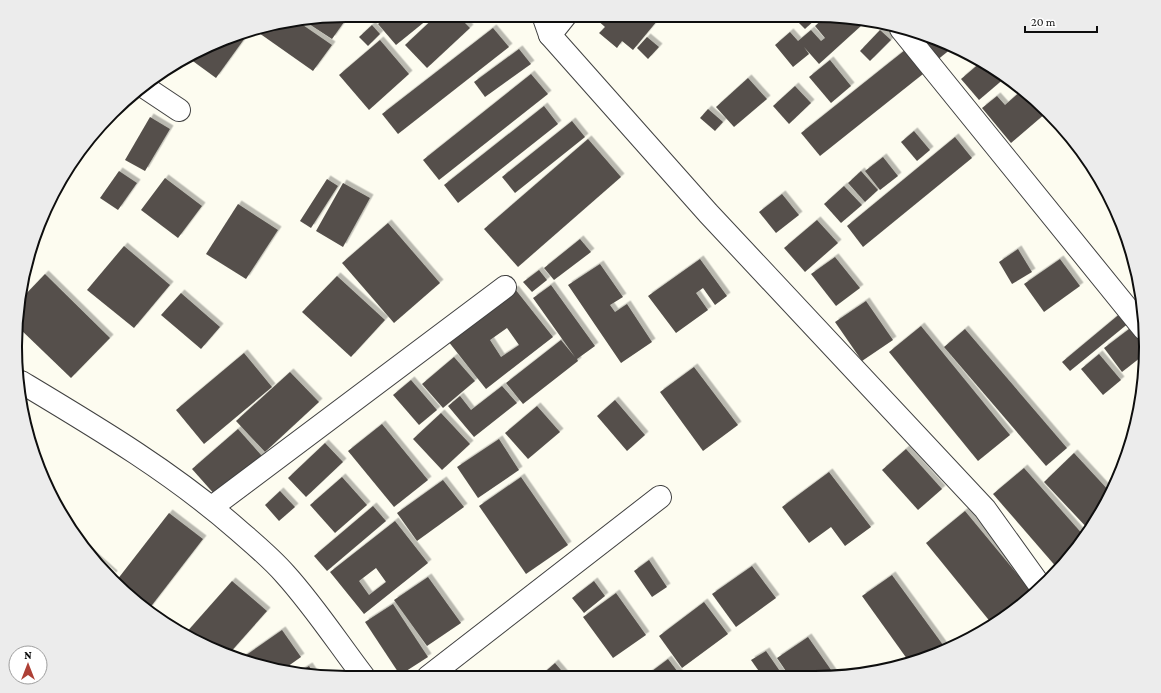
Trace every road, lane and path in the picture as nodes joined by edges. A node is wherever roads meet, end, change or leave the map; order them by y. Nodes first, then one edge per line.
1 (545, 22) edge
2 (561, 22) edge
3 (906, 35) edge
4 (550, 36) junction
5 (148, 90) edge
6 (179, 110) dead end
7 (506, 287) dead end
8 (1138, 321) edge
9 (25, 384) edge
10 (660, 497) dead end
11 (212, 507) junction
12 (1037, 582) edge
13 (360, 671) edge
14 (436, 671) edge

1 - 4 street
2 - 4 street
3 - 8 street
4 - 12 street
5 - 6 street
7 - 11 street
9 - 11 street
10 - 14 street
11 - 13 street

